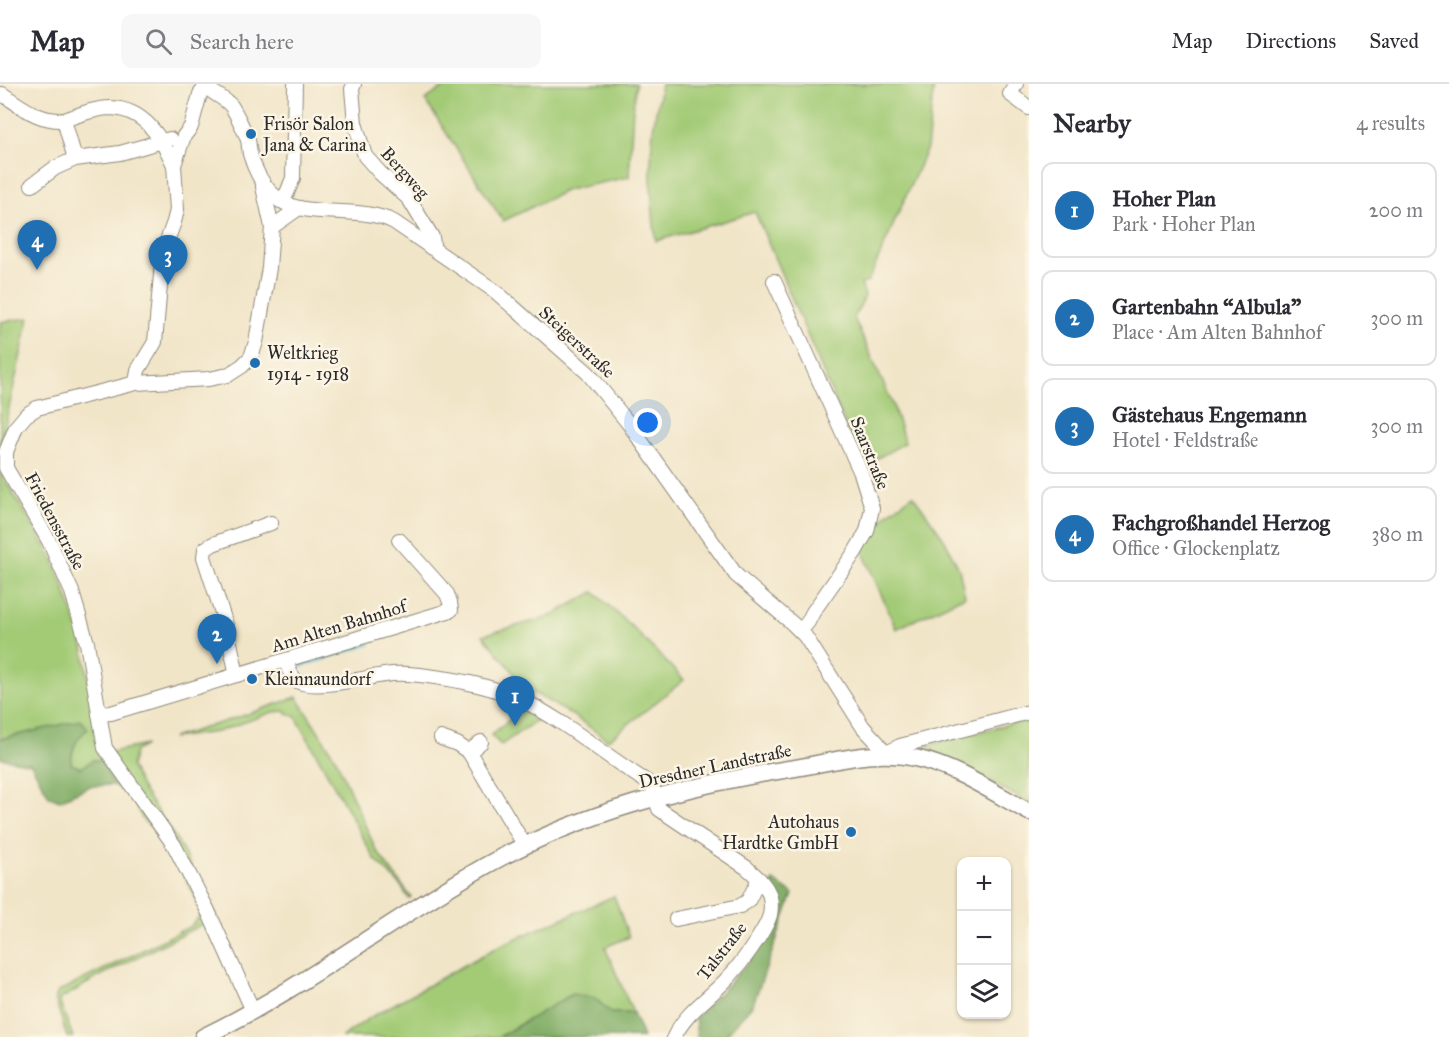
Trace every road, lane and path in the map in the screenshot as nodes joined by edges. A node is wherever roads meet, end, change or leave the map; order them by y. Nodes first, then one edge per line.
1 (295, 84) edge
2 (354, 84) edge
3 (1016, 84) edge
4 (205, 85) edge
5 (2, 94) dead end
6 (1029, 108) edge
7 (64, 120) junction
8 (184, 136) junction
9 (163, 141) junction
10 (75, 159) junction
11 (174, 165) junction
12 (262, 183) junction
13 (32, 185) dead end
14 (280, 201) junction
15 (299, 208) junction
16 (272, 227) junction
17 (430, 246) junction
18 (774, 281) dead end
19 (136, 383) junction
20 (271, 523) dead end
21 (399, 540) dead end
22 (800, 631) junction
23 (286, 661) junction
24 (237, 675) junction
25 (1029, 712) edge
26 (99, 714) junction
27 (441, 738) dead end
28 (481, 742) dead end
29 (469, 752) junction
30 (885, 754) junction
31 (653, 791) junction
32 (1029, 812) edge
33 (525, 846) junction
34 (759, 879) junction
35 (676, 919) dead end
36 (253, 1011) junction
37 (203, 1037) edge
38 (674, 1037) edge

1 - 14 street
2 - 17 street, Bergweg
3 - 6 street
4 - 8 street
4 - 12 street, Steigerstraße
5 - 7 street
7 - 9 street
7 - 10 street
8 - 9 street
8 - 11 street
9 - 10 street
9 - 11 street
10 - 13 street
11 - 19 street
12 - 14 street, Steigerstraße
12 - 16 street, Friedensstraße
14 - 15 street, Steigerstraße
15 - 16 street
15 - 17 street, Steigerstraße
16 - 19 street, Friedensstraße
17 - 22 street, Steigerstraße
18 - 22 street, Saarstraße
19 - 26 street, Friedensstraße
20 - 24 street
21 - 23 street, Am Alten Bahnhof
22 - 30 street, Steigerstraße
23 - 24 street, Am Alten Bahnhof
23 - 31 street, Talstraße
24 - 26 street, Am Alten Bahnhof
25 - 30 street
26 - 36 street, Friedensstraße
27 - 29 street
28 - 29 street
29 - 33 street
30 - 31 street, Dresdner Landstraße
30 - 32 street, Dresdner Landstraße
31 - 33 street, Dresdner Landstraße
31 - 34 street, Talstraße
33 - 36 street, Dresdner Landstraße
34 - 35 street, Talstraße
34 - 38 street, Talstraße
36 - 37 street, Dresdner Landstraße

